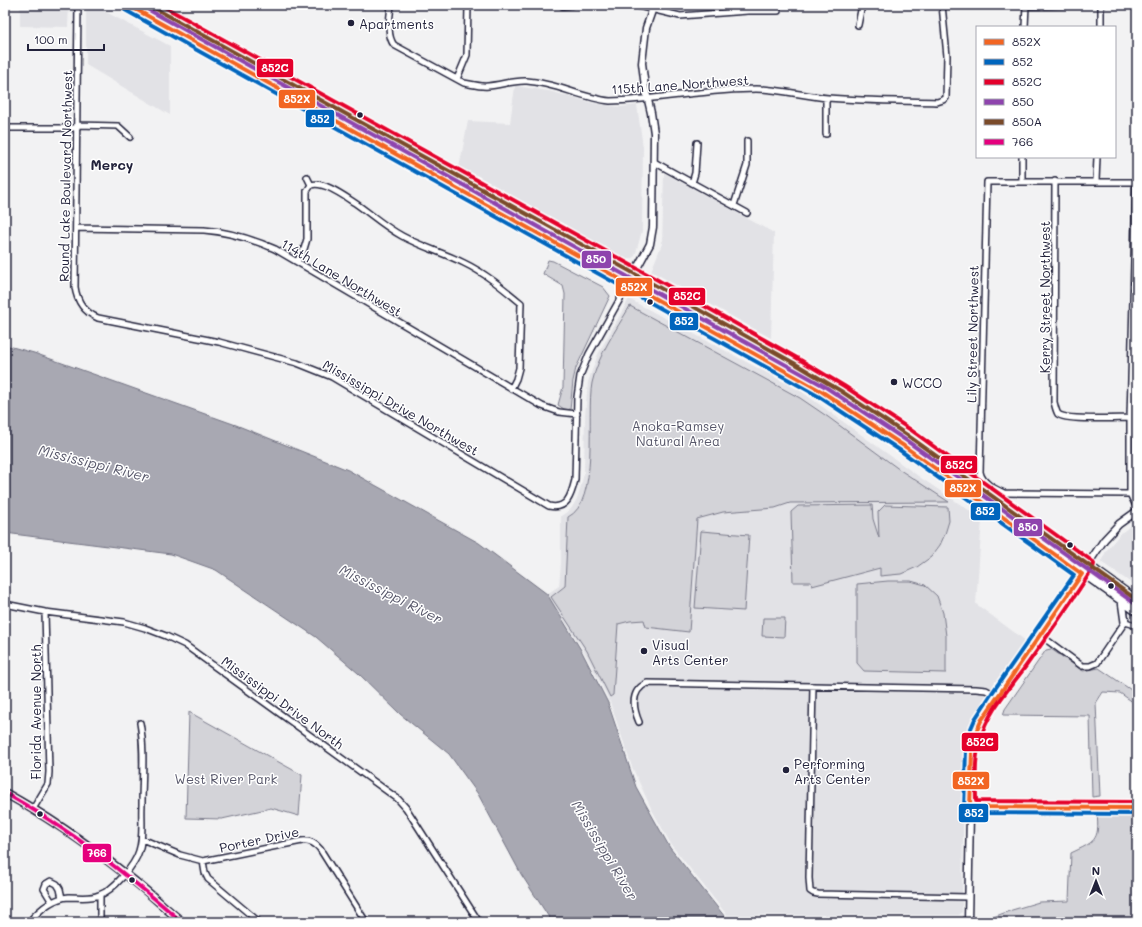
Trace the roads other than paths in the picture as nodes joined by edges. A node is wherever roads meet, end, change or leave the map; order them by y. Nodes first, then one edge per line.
1 (78, 5) edge
2 (128, 5) edge
3 (149, 5) edge
4 (391, 5) edge
5 (468, 5) edge
6 (572, 5) edge
7 (634, 5) edge
8 (862, 5) edge
9 (942, 5) edge
10 (1065, 5) edge
11 (1102, 5) edge
12 (563, 6) dead end
13 (1026, 6) edge
14 (653, 7) edge
15 (778, 11) dead end
16 (858, 25) dead end
17 (1025, 26) edge
18 (1101, 26) edge
19 (457, 79) junction
20 (647, 98) junction
21 (826, 98) junction
22 (77, 127) junction
23 (5, 128) edge
24 (826, 134) dead end
25 (130, 137) dead end
26 (748, 141) dead end
27 (697, 143) dead end
28 (1022, 158) edge
29 (1097, 158) edge
30 (654, 162) junction
31 (307, 177) dead end
32 (1022, 181) junction
33 (1055, 181) junction
34 (1096, 181) junction
35 (1137, 182) edge
36 (692, 183) junction
37 (312, 185) junction
38 (734, 205) junction
39 (747, 213) dead end
40 (76, 228) junction
41 (1136, 255) edge
42 (297, 262) junction
43 (634, 274) junction
44 (629, 283) junction
45 (78, 300) joint
46 (511, 389) junction
47 (577, 414) junction
48 (1130, 418) junction
49 (1130, 494) junction
50 (1137, 508) edge
51 (1137, 511) edge
52 (1088, 565) junction
53 (1082, 574) junction
54 (1137, 600) edge
55 (1122, 601) junction
56 (5, 604) edge
57 (45, 612) junction
58 (1137, 612) edge
59 (1125, 622) junction
60 (1137, 627) edge
61 (1040, 635) junction
62 (813, 686) junction
63 (997, 696) junction
64 (639, 722) dead end
65 (140, 723) dead end
66 (5, 793) edge
67 (970, 807) junction
68 (1137, 808) edge
69 (33, 809) junction
70 (142, 838) junction
71 (203, 862) junction
72 (125, 873) junction
73 (100, 895) junction
74 (968, 897) junction
75 (62, 898) junction
76 (52, 902) junction
77 (29, 922) edge
78 (100, 922) edge
79 (182, 922) edge
80 (259, 922) edge
81 (366, 922) edge
82 (479, 922) edge
83 (968, 922) edge

1 - 22 street, Round Lake Boulevard Northwest
2 - 44 main road
3 - 43 main road
4 - 19 street, 115th Lane Northwest
5 - 19 street
6 - 12 street
7 - 14 street
8 - 16 street
9 - 21 street, 115th Lane Northwest
10 - 13 street
11 - 18 street
13 - 17 street
14 - 15 street
14 - 20 street
19 - 20 street, 115th Lane Northwest
20 - 21 street, 115th Lane Northwest
20 - 30 street
21 - 24 street
22 - 23 street
22 - 25 street
22 - 40 street, Round Lake Boulevard Northwest
26 - 38 street
27 - 36 street
28 - 32 street
29 - 34 street
30 - 36 street
30 - 43 street
31 - 37 street
32 - 33 street
32 - 49 street, Lily Street Northwest
33 - 34 street
33 - 48 street, Kerry Street Northwest
34 - 35 street
35 - 41 street
36 - 38 street
37 - 42 street
37 - 46 street
38 - 39 street
40 - 42 street, 114th Lane Northwest
40 - 45 street, Round Lake Boulevard Northwest
41 - 48 street
42 - 46 street, 114th Lane Northwest
43 - 44 street
43 - 52 main road
44 - 47 street
44 - 53 main road
45 - 47 street, Mississippi Drive Northwest
46 - 47 street, 114th Lane Northwest
48 - 49 street
49 - 50 street
51 - 52 street
52 - 53 street
52 - 54 main road
53 - 55 main road
53 - 61 street
55 - 58 main road
55 - 59 main road
56 - 57 street, Mississippi Drive North
57 - 69 street, Florida Avenue North
57 - 82 street, Mississippi Drive North
59 - 60 street
59 - 61 street
61 - 63 street
62 - 63 street
62 - 64 street
62 - 74 street
63 - 67 street
65 - 70 street
66 - 69 main road
67 - 68 street
67 - 74 street
69 - 72 main road
70 - 71 street, Porter Drive
70 - 72 street
71 - 80 street
71 - 81 street, Porter Drive
72 - 73 street
72 - 79 main road
73 - 75 street
73 - 78 street
74 - 83 street
75 - 76 street
75 - 76 street
76 - 77 street

